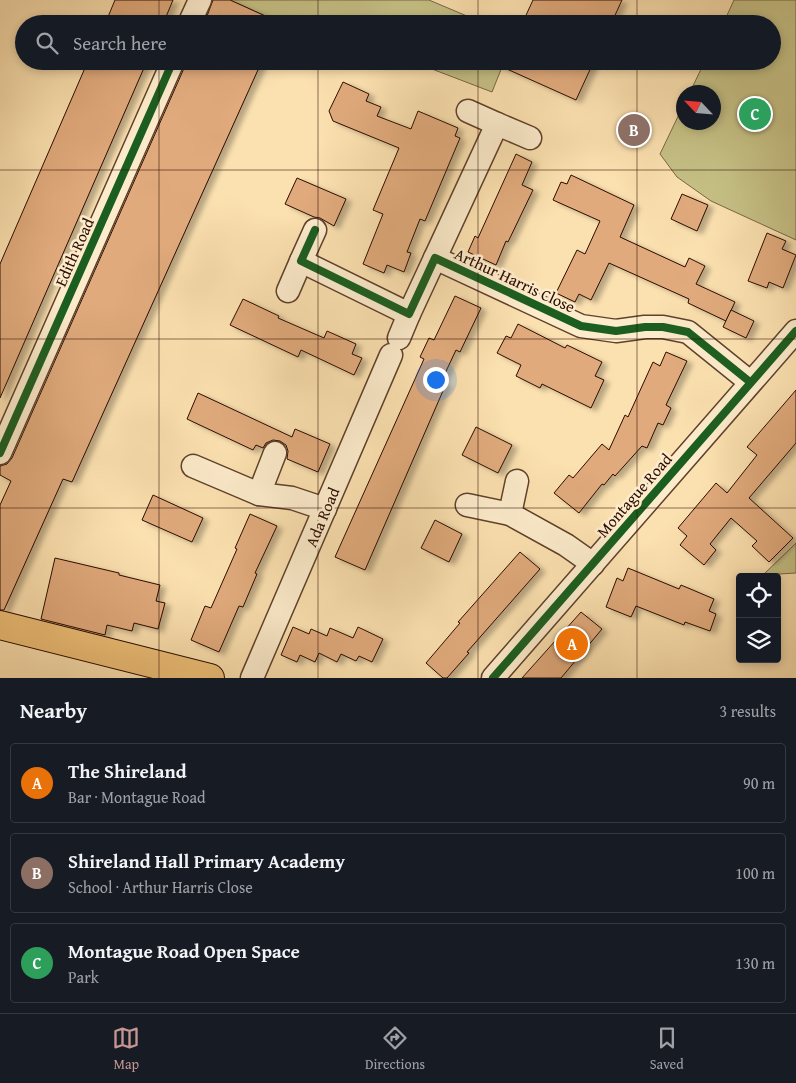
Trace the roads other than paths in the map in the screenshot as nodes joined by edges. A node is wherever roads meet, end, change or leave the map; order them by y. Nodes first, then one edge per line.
1 (200, 0) edge
2 (194, 15) edge
3 (169, 70) edge
4 (468, 110) dead end
5 (497, 124) junction
6 (530, 138) dead end
7 (315, 230) dead end
8 (435, 258) junction
9 (301, 261) junction
10 (288, 291) dead end
11 (409, 314) junction
12 (796, 331) edge
13 (395, 347) joint
14 (750, 382) junction
15 (0, 453) edge
16 (275, 453) dead end
17 (193, 466) dead end
18 (517, 481) dead end
19 (259, 494) junction
20 (467, 505) dead end
21 (325, 509) junction
22 (510, 514) junction
23 (593, 564) junction
24 (0, 625) edge
25 (210, 678) edge
26 (252, 678) edge
27 (493, 678) edge

1 - 2 street
3 - 15 street, Edith Road
4 - 5 street
5 - 6 street
5 - 8 street, Arthur Harris Close
7 - 9 street
8 - 11 street, Arthur Harris Close
8 - 14 street, Arthur Harris Close
9 - 10 street
9 - 11 street
11 - 13 street, Arthur Harris Close
12 - 14 street, Montague Road
13 - 21 street, Ada Road
14 - 23 street, Montague Road
16 - 19 street
17 - 19 street
18 - 22 street
19 - 21 street
20 - 22 street
21 - 26 street, Ada Road
22 - 23 street
23 - 27 street, Montague Road
24 - 25 main road

